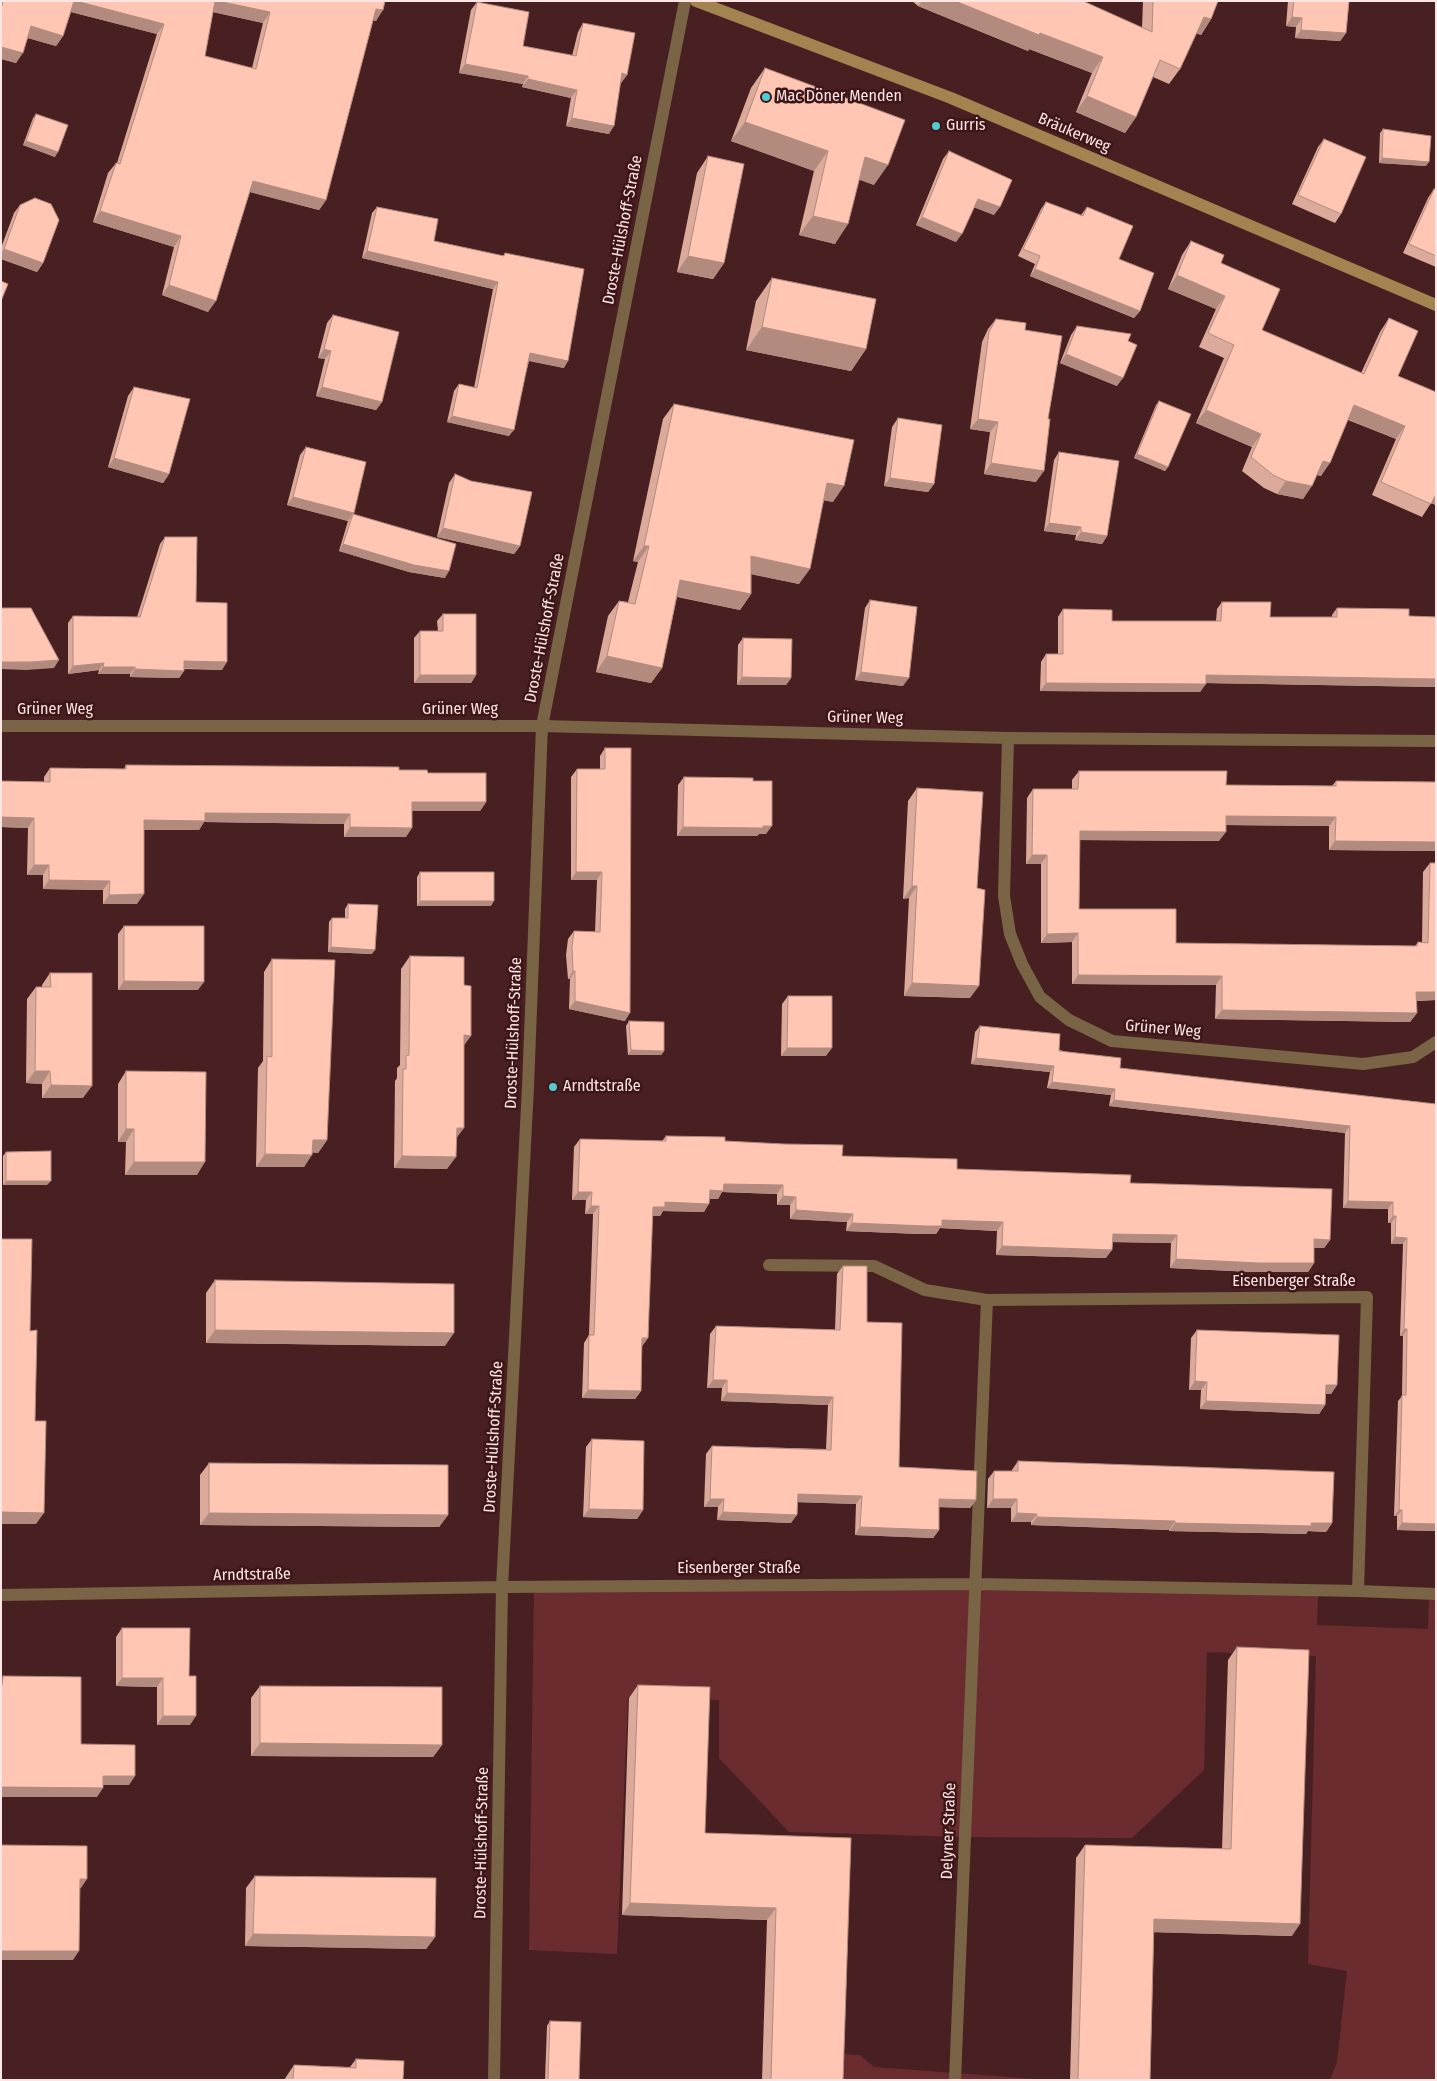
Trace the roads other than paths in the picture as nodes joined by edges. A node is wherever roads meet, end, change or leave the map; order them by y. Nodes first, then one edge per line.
1 (685, 1) edge
2 (696, 1) edge
3 (1436, 305) edge
4 (1, 726) edge
5 (542, 726) junction
6 (1008, 738) junction
7 (1436, 741) edge
8 (1436, 1042) edge
9 (769, 1265) dead end
10 (987, 1300) junction
11 (976, 1584) junction
12 (502, 1587) junction
13 (1358, 1591) junction
14 (1436, 1594) edge
15 (1, 1596) edge
16 (494, 2080) edge
17 (955, 2080) edge

1 - 5 street, Droste-Hülshoff-Straße
2 - 3 main road, Bräukerweg
4 - 5 street, Grüner Weg
5 - 6 street, Grüner Weg
5 - 12 street, Droste-Hülshoff-Straße
6 - 7 street, Grüner Weg
6 - 8 street, Grüner Weg
9 - 10 street, Eisenberger Straße
10 - 11 street
10 - 13 street, Eisenberger Straße
11 - 12 street, Eisenberger Straße
11 - 13 street, Eisenberger Straße
11 - 17 street, Delyner Straße
12 - 15 street, Arndtstraße
12 - 16 street, Droste-Hülshoff-Straße
13 - 14 street, Eisenberger Straße

